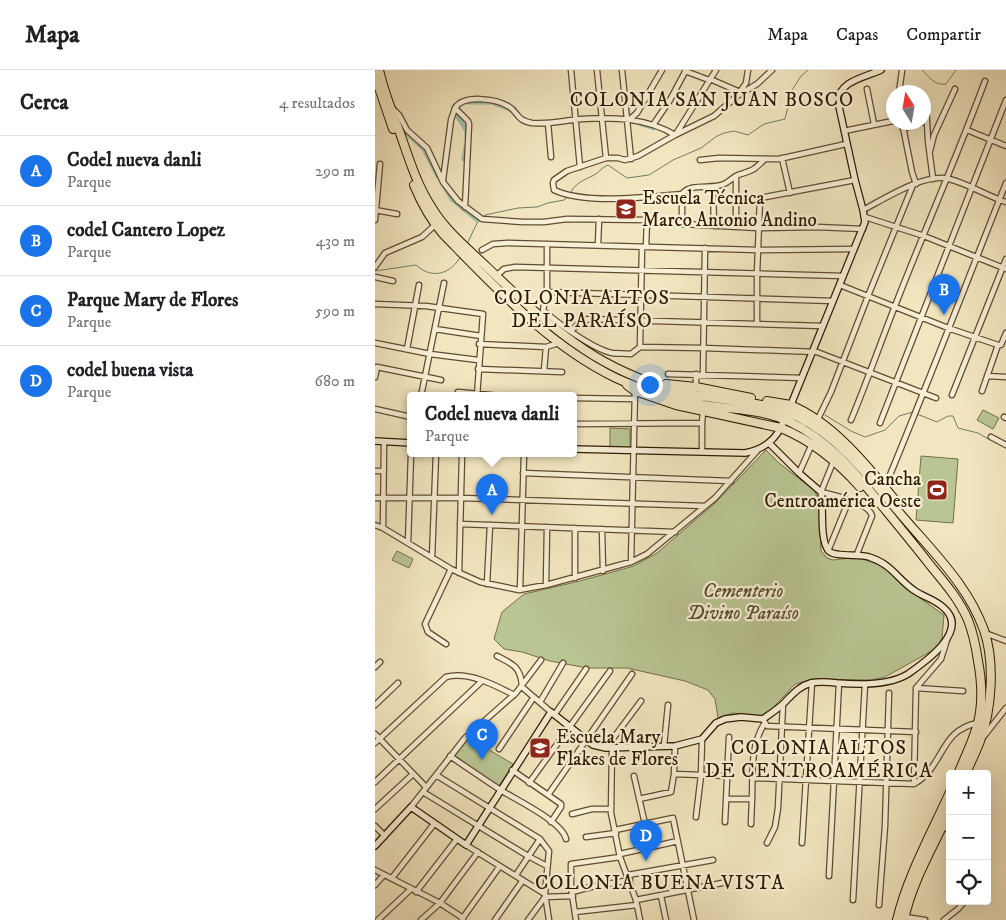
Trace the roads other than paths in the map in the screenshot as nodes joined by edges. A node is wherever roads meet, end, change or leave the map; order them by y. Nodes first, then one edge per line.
1 (379, 70) edge
2 (571, 70) edge
3 (597, 70) edge
4 (622, 70) edge
5 (662, 70) edge
6 (716, 70) edge
7 (748, 70) edge
8 (772, 70) edge
9 (881, 70) edge
10 (685, 71) edge
11 (902, 72) dead end
12 (375, 76) edge
13 (709, 80) junction
14 (985, 81) dead end
15 (900, 85) edge
16 (867, 89) dead end
17 (955, 89) dead end
18 (738, 94) junction
19 (1006, 100) edge
20 (390, 106) junction
21 (457, 110) junction
22 (601, 117) junction
23 (627, 118) junction
24 (575, 120) junction
25 (886, 122) edge
26 (548, 123) junction
27 (874, 124) junction
28 (653, 125) junction
29 (844, 130) junction
30 (903, 130) edge
31 (925, 130) edge
32 (967, 130) junction
33 (675, 135) junction
34 (991, 139) junction
35 (846, 144) junction
36 (1006, 146) edge
37 (929, 152) junction
38 (551, 157) dead end
39 (606, 158) junction
40 (782, 158) junction
41 (631, 159) junction
42 (765, 159) junction
43 (700, 160) dead end
44 (380, 164) dead end
45 (580, 167) junction
46 (736, 176) junction
47 (933, 178) junction
48 (947, 178) junction
49 (855, 180) junction
50 (443, 182) junction
51 (1006, 183) edge
52 (915, 185) junction
53 (713, 187) junction
54 (971, 188) junction
55 (790, 193) junction
56 (682, 194) junction
57 (999, 200) junction
58 (1006, 202) edge
59 (465, 207) junction
60 (376, 210) edge
61 (863, 210) junction
62 (397, 214) dead end
63 (865, 217) junction
64 (599, 219) junction
65 (375, 220) edge
66 (647, 220) junction
67 (683, 224) junction
68 (435, 225) junction
69 (714, 226) junction
70 (736, 227) junction
71 (897, 227) junction
72 (758, 228) junction
73 (863, 229) junction
74 (924, 236) junction
75 (547, 244) junction
76 (598, 245) junction
77 (950, 246) junction
78 (644, 247) junction
79 (705, 248) junction
80 (855, 249) junction
81 (482, 250) dead end
82 (758, 250) junction
83 (976, 257) junction
84 (1006, 259) edge
85 (375, 267) edge
86 (546, 268) junction
87 (1004, 268) edge
88 (642, 271) junction
89 (705, 273) junction
90 (757, 274) junction
91 (496, 276) junction
92 (843, 276) junction
93 (375, 277) edge
94 (393, 281) dead end
95 (444, 284) dead end
96 (419, 285) dead end
97 (840, 285) junction
98 (547, 292) junction
99 (641, 296) junction
100 (868, 296) junction
101 (704, 297) junction
102 (757, 298) junction
103 (833, 301) junction
104 (375, 304) edge
105 (415, 306) junction
106 (895, 306) junction
107 (440, 308) junction
108 (920, 316) junction
109 (640, 321) junction
110 (704, 322) junction
111 (757, 323) junction
112 (823, 326) junction
113 (435, 328) junction
114 (948, 328) junction
115 (571, 331) junction
116 (1006, 333) edge
117 (481, 336) junction
118 (976, 337) junction
119 (375, 343) edge
120 (559, 343) junction
121 (479, 344) junction
122 (1002, 346) edge
123 (546, 347) junction
124 (640, 347) junction
125 (703, 348) junction
126 (407, 349) junction
127 (812, 352) junction
128 (613, 353) junction
129 (430, 354) junction
130 (478, 360) junction
131 (843, 361) junction
132 (616, 367) junction
133 (478, 369) junction
134 (544, 371) junction
135 (562, 372) dead end
136 (871, 373) junction
137 (669, 374) dead end
138 (696, 374) junction
139 (703, 374) junction
140 (987, 376) junction
141 (1006, 376) edge
142 (375, 377) edge
143 (425, 377) junction
144 (617, 378) junction
145 (802, 378) junction
146 (441, 380) dead end
147 (654, 383) junction
148 (896, 383) junction
149 (696, 387) junction
150 (982, 391) dead end
151 (422, 392) edge
152 (477, 392) edge
153 (924, 393) junction
154 (635, 395) junction
155 (952, 395) dead end
156 (577, 398) edge
157 (936, 398) dead end
158 (790, 407) junction
159 (375, 408) edge
160 (703, 412) junction
161 (407, 416) edge
162 (851, 420) dead end
163 (817, 421) junction
164 (702, 423) junction
165 (880, 423) dead end
166 (577, 424) edge
167 (634, 425) junction
168 (782, 425) junction
169 (991, 436) dead end
170 (375, 441) edge
171 (384, 442) junction
172 (407, 443) edge
173 (769, 443) junction
174 (812, 444) junction
175 (1006, 445) edge
176 (577, 449) edge
177 (633, 450) junction
178 (757, 451) junction
179 (701, 452) junction
180 (411, 457) edge
181 (436, 457) edge
182 (462, 457) edge
183 (524, 457) edge
184 (834, 460) junction
185 (375, 471) edge
186 (384, 471) junction
187 (799, 473) junction
188 (523, 474) junction
189 (633, 477) junction
190 (731, 481) junction
191 (885, 487) junction
192 (821, 492) junction
193 (375, 498) edge
194 (383, 498) junction
195 (409, 498) junction
196 (461, 498) junction
197 (434, 499) junction
198 (523, 500) junction
199 (849, 500) junction
200 (632, 503) junction
201 (705, 506) junction
202 (905, 519) junction
203 (460, 524) junction
204 (375, 525) edge
205 (490, 525) junction
206 (522, 526) junction
207 (547, 527) junction
208 (383, 528) junction
209 (575, 528) junction
210 (900, 528) junction
211 (602, 529) junction
212 (631, 530) junction
213 (675, 532) junction
214 (408, 543) junction
215 (828, 551) junction
216 (857, 554) junction
217 (432, 558) junction
218 (631, 562) junction
219 (451, 569) junction
220 (603, 570) junction
221 (459, 573) junction
222 (575, 578) junction
223 (487, 584) junction
224 (546, 585) junction
225 (520, 590) junction
226 (985, 633) junction
227 (948, 638) junction
228 (1006, 641) edge
229 (446, 644) dead end
230 (497, 656) dead end
231 (541, 660) dead end
232 (380, 662) dead end
233 (563, 663) dead end
234 (375, 667) edge
235 (585, 669) dead end
236 (610, 671) dead end
237 (632, 674) dead end
238 (482, 681) junction
239 (812, 682) junction
240 (398, 683) dead end
241 (839, 683) junction
242 (865, 684) junction
243 (522, 687) junction
244 (916, 688) junction
245 (963, 691) dead end
246 (889, 693) dead end
247 (513, 695) junction
248 (534, 697) junction
249 (641, 701) dead end
250 (540, 702) junction
251 (783, 704) junction
252 (667, 705) dead end
253 (375, 706) edge
254 (1006, 708) edge
255 (553, 713) junction
256 (764, 721) junction
257 (978, 723) junction
258 (571, 726) junction
259 (783, 727) junction
260 (809, 727) junction
261 (835, 729) junction
262 (863, 731) junction
263 (889, 731) junction
264 (916, 732) junction
265 (375, 734) edge
266 (729, 737) dead end
267 (380, 739) junction
268 (587, 739) junction
269 (702, 739) junction
270 (980, 741) junction
271 (375, 743) edge
272 (664, 746) junction
273 (675, 746) junction
274 (609, 748) junction
275 (499, 749) dead end
276 (450, 756) junction
277 (399, 760) junction
278 (512, 770) junction
279 (960, 770) edge
280 (968, 770) edge
281 (413, 774) junction
282 (674, 774) junction
283 (436, 775) junction
284 (701, 775) junction
285 (635, 776) dead end
286 (728, 776) junction
287 (753, 778) junction
288 (780, 779) junction
289 (807, 780) junction
290 (833, 780) junction
291 (375, 782) edge
292 (860, 782) junction
293 (529, 783) junction
294 (886, 783) junction
295 (913, 784) junction
296 (424, 790) junction
297 (501, 790) junction
298 (548, 795) junction
299 (639, 799) junction
300 (727, 799) junction
301 (751, 800) junction
302 (946, 801) edge
303 (411, 807) junction
304 (490, 808) junction
305 (610, 808) junction
306 (375, 809) edge
307 (572, 814) dead end
308 (948, 815) edge
309 (696, 818) dead end
310 (551, 822) junction
311 (725, 822) dead end
312 (434, 824) junction
313 (645, 824) junction
314 (751, 824) dead end
315 (375, 826) edge
316 (478, 826) junction
317 (943, 826) junction
318 (946, 828) edge
319 (616, 832) junction
320 (385, 836) junction
321 (586, 837) dead end
322 (457, 839) junction
323 (541, 839) junction
324 (566, 839) dead end
325 (678, 841) junction
326 (767, 843) dead end
327 (802, 843) dead end
328 (466, 845) junction
329 (375, 846) edge
330 (478, 852) junction
331 (620, 855) junction
332 (528, 856) junction
333 (713, 860) dead end
334 (500, 866) junction
335 (547, 866) junction
336 (683, 866) junction
337 (375, 870) edge
338 (515, 875) junction
339 (383, 876) junction
340 (829, 876) dead end
341 (391, 878) junction
342 (629, 878) junction
343 (523, 880) junction
344 (722, 883) dead end
345 (375, 885) edge
346 (414, 890) junction
347 (687, 891) junction
348 (572, 894) junction
349 (545, 896) junction
350 (661, 896) junction
351 (853, 900) dead end
352 (440, 903) junction
353 (637, 903) junction
354 (879, 905) dead end
355 (962, 905) edge
356 (575, 912) junction
357 (462, 919) edge
358 (902, 919) edge
359 (378, 920) edge
360 (421, 920) edge
361 (495, 920) edge
362 (528, 920) edge
363 (549, 920) edge
364 (576, 920) edge
365 (640, 920) edge
366 (666, 920) edge
367 (694, 920) edge
368 (925, 920) edge
369 (944, 920) edge

1 - 20 highway
2 - 24 street
3 - 22 street
4 - 23 street
5 - 23 street
6 - 13 street
7 - 18 street
8 - 18 street
9 - 29 street
10 - 13 street
10 - 28 street
11 - 15 street
12 - 68 highway
13 - 18 street
13 - 33 street
14 - 32 street
16 - 27 street
17 - 37 street
18 - 33 street
19 - 34 street
20 - 50 street
20 - 91 highway
21 - 26 street
21 - 50 street
21 - 59 street
22 - 23 street
22 - 24 street
22 - 39 street
23 - 28 street
23 - 41 street
24 - 26 street
24 - 45 street
25 - 27 street
26 - 38 street
27 - 29 street
28 - 33 street
29 - 35 street
30 - 52 street
31 - 37 street
32 - 34 street
32 - 48 street
33 - 41 street
34 - 36 street
34 - 54 street
35 - 40 street
35 - 49 street
37 - 47 street
39 - 41 street
39 - 45 street
40 - 42 street
40 - 55 street
42 - 43 street
42 - 46 street
44 - 60 street
45 - 56 street
46 - 53 street
46 - 70 street
47 - 48 street
47 - 52 street
48 - 54 street
48 - 74 street
49 - 55 street
49 - 61 street
50 - 59 street
51 - 57 street
52 - 61 street
52 - 71 street
53 - 56 street
53 - 69 street
54 - 57 street
54 - 77 street
55 - 72 street
56 - 67 street
57 - 58 street
57 - 83 street
59 - 64 street
60 - 62 street
60 - 65 street
61 - 63 street
63 - 71 street
63 - 73 street
64 - 66 street
64 - 76 street
66 - 67 street
66 - 78 street
67 - 69 street
68 - 85 street
68 - 120 highway
69 - 70 street
70 - 72 street
71 - 74 street
71 - 100 street
72 - 73 street
72 - 82 street
73 - 80 street
74 - 77 street
74 - 106 street
75 - 76 street
75 - 81 street
75 - 86 street
76 - 78 street
77 - 83 street
77 - 108 street
78 - 79 street
78 - 88 street
79 - 82 street
79 - 89 street
80 - 82 street
80 - 92 street
82 - 90 street
83 - 87 street
83 - 114 street
84 - 87 street
86 - 88 street
86 - 91 street
86 - 98 street
87 - 118 street
88 - 89 street
88 - 99 street
89 - 90 street
89 - 101 street
90 - 92 street
90 - 102 street
91 - 132 highway
92 - 97 street
93 - 94 street
95 - 107 street
96 - 105 street
97 - 100 street
97 - 103 street
98 - 99 street
98 - 115 street
99 - 101 street
99 - 109 street
100 - 106 street
100 - 131 street
101 - 102 street
101 - 110 street
102 - 103 street
102 - 111 street
103 - 112 street
104 - 105 street
105 - 107 street
105 - 126 street
106 - 108 street
106 - 136 street
107 - 113 street
107 - 117 street
108 - 114 street
108 - 148 street
109 - 110 street
109 - 115 street
109 - 124 street
110 - 111 street
110 - 125 street
111 - 112 street
112 - 127 street
113 - 117 street
113 - 129 street
114 - 118 street
114 - 153 street
115 - 128 street
116 - 122 street
117 - 121 street
118 - 122 street
118 - 155 street
119 - 126 street
120 - 123 street
120 - 144 highway
121 - 123 street
121 - 130 street
122 - 140 street
123 - 134 street
124 - 125 street
124 - 128 street
125 - 127 street
125 - 139 street
126 - 129 street
127 - 131 street
127 - 145 street
128 - 132 street
129 - 130 street
129 - 143 street
130 - 133 street
131 - 136 street
131 - 163 street
132 - 147 highway
133 - 134 street
133 - 152 street
134 - 135 street
136 - 148 street
136 - 162 street
137 - 138 street
138 - 139 street
138 - 149 street
139 - 145 street
140 - 141 street
140 - 150 street
142 - 143 street
143 - 146 street
143 - 151 street
144 - 154 highway
144 - 210 highway
145 - 158 street
147 - 149 highway
147 - 202 highway
148 - 153 street
148 - 165 street
149 - 158 highway
153 - 157 street
153 - 191 street
154 - 156 street
154 - 160 highway
154 - 167 street
158 - 163 highway
159 - 161 street
160 - 164 street
160 - 168 highway
163 - 191 highway
164 - 167 street
164 - 179 street
166 - 167 street
167 - 177 street
168 - 173 street
168 - 174 highway
169 - 175 street
170 - 171 street
171 - 172 street
171 - 186 street
173 - 178 street
173 - 187 street
174 - 184 highway
174 - 187 street
176 - 177 street
177 - 179 street
177 - 189 street
178 - 179 street
178 - 190 street
180 - 195 street
181 - 197 street
182 - 196 street
183 - 188 street
184 - 192 street
184 - 210 highway
185 - 186 street
186 - 194 street
187 - 192 street
188 - 189 street
188 - 198 street
189 - 190 street
189 - 200 street
190 - 201 street
191 - 202 highway
192 - 199 street
192 - 215 street
193 - 194 street
194 - 195 street
194 - 208 street
195 - 197 street
195 - 214 street
196 - 197 street
196 - 198 street
196 - 203 street
197 - 217 street
198 - 200 street
198 - 206 street
199 - 215 street
199 - 216 street
200 - 201 street
200 - 212 street
201 - 213 street
202 - 226 highway
203 - 205 street
203 - 221 street
204 - 208 street
205 - 206 street
205 - 223 street
206 - 207 street
206 - 225 street
207 - 209 street
207 - 224 street
208 - 214 street
209 - 211 street
209 - 222 street
210 - 257 highway
211 - 212 street
211 - 220 street
212 - 213 street
212 - 218 street
213 - 218 street
214 - 217 street
215 - 216 street
216 - 227 street
217 - 219 street
218 - 220 street
219 - 221 street
219 - 229 street
220 - 222 street
221 - 223 street
222 - 224 street
223 - 225 street
224 - 225 street
226 - 228 street
226 - 270 highway
227 - 242 street
227 - 244 street
230 - 243 street
231 - 243 street
232 - 234 street
233 - 250 street
235 - 255 street
236 - 258 street
237 - 268 street
238 - 247 street
238 - 267 street
238 - 277 street
239 - 241 street
239 - 251 street
239 - 260 street
240 - 253 street
241 - 242 street
241 - 261 street
242 - 262 street
243 - 247 street
243 - 248 street
244 - 245 street
244 - 264 street
246 - 263 street
247 - 276 street
248 - 250 street
248 - 275 street
249 - 274 street
250 - 255 street
251 - 256 street
251 - 259 street
252 - 272 street
254 - 270 street
255 - 258 street
255 - 278 street
256 - 259 street
256 - 269 street
256 - 287 street
257 - 279 highway
257 - 295 street
258 - 268 street
258 - 293 street
259 - 260 street
259 - 288 street
260 - 261 street
260 - 289 street
261 - 262 street
261 - 290 street
262 - 263 street
262 - 292 street
263 - 264 street
263 - 294 street
264 - 295 street
265 - 267 street
266 - 286 street
267 - 271 street
267 - 277 street
268 - 274 street
268 - 298 street
269 - 273 street
269 - 284 street
270 - 280 highway
272 - 273 street
272 - 274 street
273 - 282 street
274 - 305 street
276 - 283 street
276 - 297 street
277 - 281 street
277 - 291 street
278 - 293 street
278 - 297 street
281 - 296 street
281 - 306 street
282 - 284 street
282 - 299 street
283 - 296 street
283 - 304 street
284 - 286 street
284 - 309 street
285 - 299 street
286 - 300 street
287 - 288 street
287 - 301 street
288 - 289 street
288 - 326 street
289 - 290 street
289 - 327 street
290 - 292 street
290 - 340 street
292 - 294 street
292 - 351 street
293 - 298 street
294 - 295 street
294 - 354 street
296 - 303 street
296 - 316 street
297 - 304 street
297 - 310 street
298 - 310 street
299 - 313 street
300 - 301 street
300 - 311 street
301 - 314 street
302 - 358 highway
303 - 312 street
303 - 320 street
304 - 316 street
304 - 323 street
305 - 307 street
305 - 319 street
308 - 317 highway
310 - 324 street
312 - 322 street
312 - 341 street
313 - 319 street
313 - 325 street
315 - 320 street
316 - 328 street
316 - 332 street
317 - 318 street
317 - 358 highway
319 - 321 street
319 - 331 street
320 - 329 street
322 - 328 street
322 - 346 street
323 - 332 street
323 - 335 street
325 - 331 street
325 - 336 street
328 - 330 street
330 - 334 street
330 - 352 street
331 - 342 street
331 - 348 street
332 - 335 street
332 - 338 street
333 - 336 street
334 - 338 street
334 - 357 street
335 - 349 street
336 - 342 street
336 - 347 street
337 - 339 street
338 - 343 street
339 - 341 street
339 - 345 street
341 - 346 street
342 - 348 street
342 - 353 street
343 - 349 street
343 - 361 street
344 - 347 street
346 - 352 street
346 - 359 street
347 - 350 street
347 - 367 street
348 - 349 street
348 - 356 street
349 - 362 street
349 - 363 street
350 - 353 street
350 - 366 street
352 - 357 street
352 - 360 street
353 - 356 street
353 - 365 street
355 - 369 street
356 - 364 street
358 - 368 street

